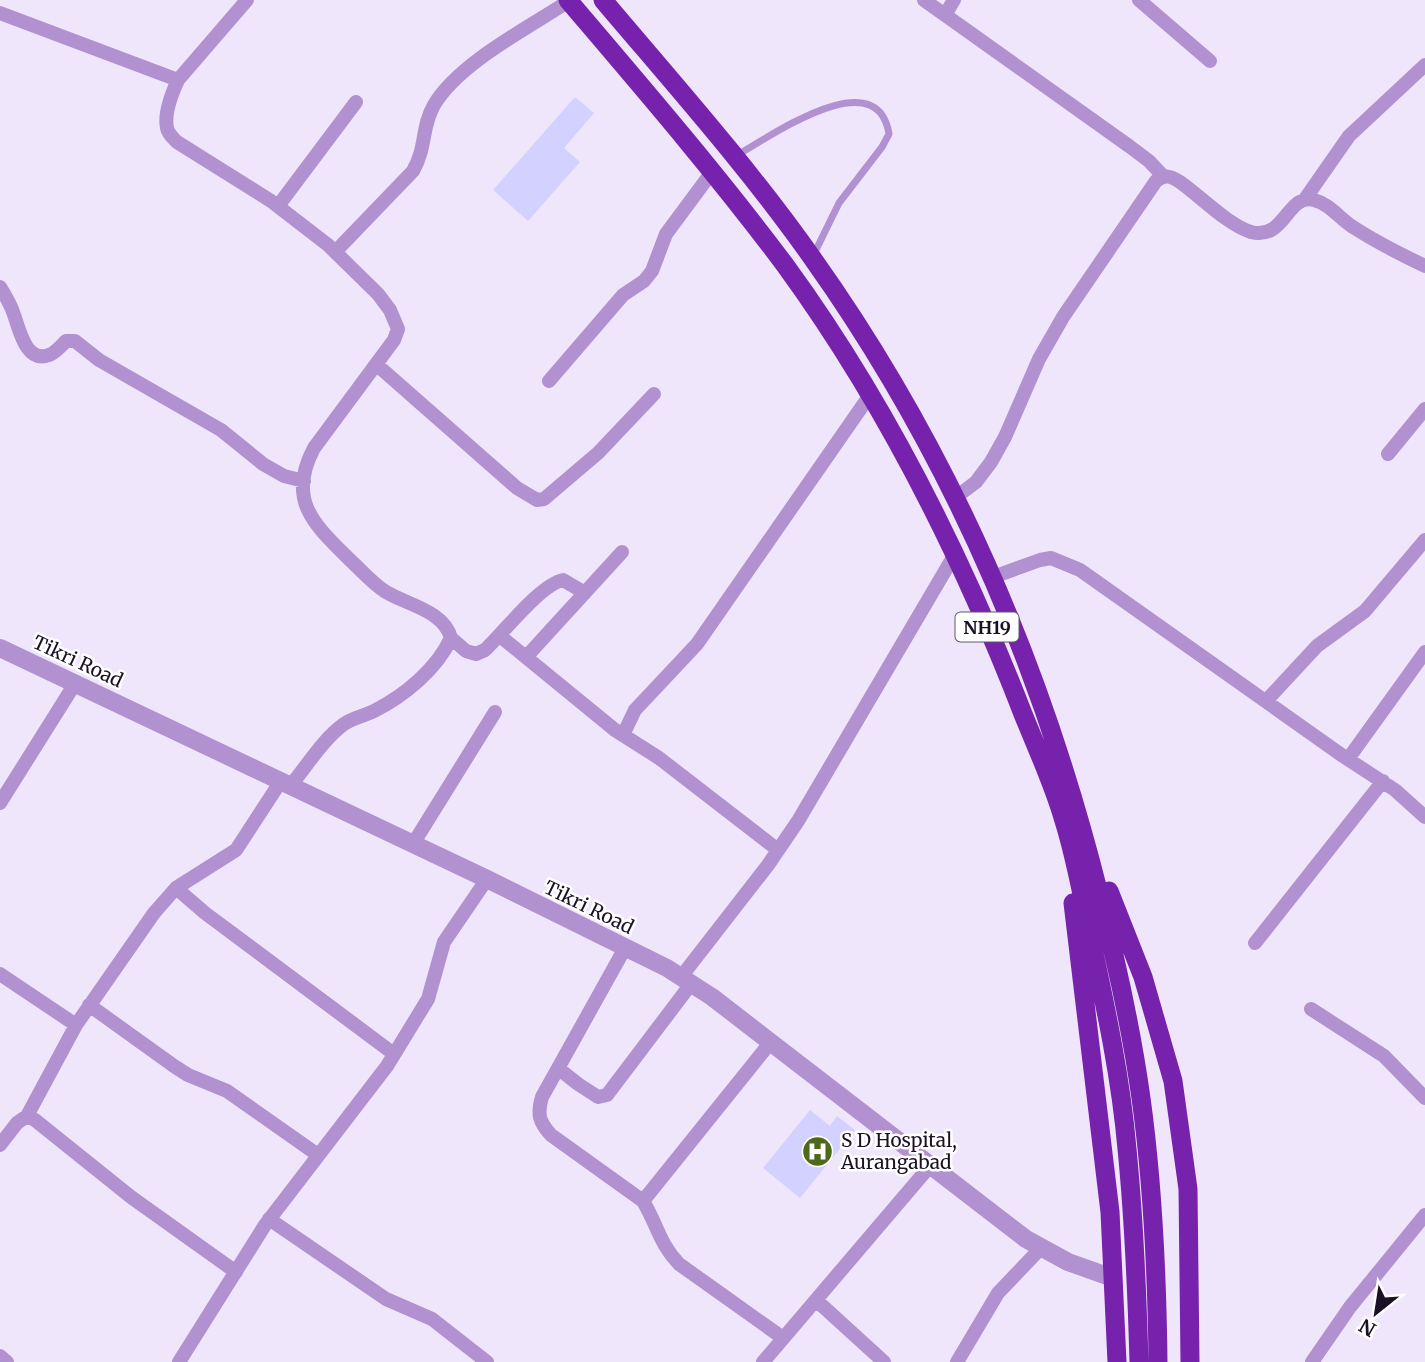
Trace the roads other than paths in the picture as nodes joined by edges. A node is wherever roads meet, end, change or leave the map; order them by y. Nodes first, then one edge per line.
1 (247, 0) edge
2 (569, 0) edge
3 (603, 0) edge
4 (924, 0) edge
5 (954, 0) edge
6 (1139, 0) edge
7 (0, 13) edge
8 (944, 15) junction
9 (1210, 61) dead end
10 (1425, 65) edge
11 (178, 80) junction
12 (356, 102) dead end
13 (734, 157) junction
14 (712, 172) junction
15 (1163, 176) junction
16 (1305, 199) junction
17 (278, 206) junction
18 (335, 252) junction
19 (813, 258) junction
20 (1425, 266) edge
21 (0, 287) edge
22 (377, 365) junction
23 (549, 381) dead end
24 (654, 394) dead end
25 (870, 396) junction
26 (1425, 409) edge
27 (1388, 454) dead end
28 (304, 481) junction
29 (956, 497) junction
30 (1425, 540) edge
31 (622, 552) dead end
32 (955, 554) junction
33 (993, 576) junction
34 (585, 593) junction
35 (500, 636) junction
36 (451, 638) junction
37 (0, 648) edge
38 (1425, 652) edge
39 (527, 656) junction
40 (76, 682) junction
41 (1266, 701) junction
42 (495, 712) dead end
43 (623, 735) junction
44 (1348, 759) junction
45 (1382, 781) junction
46 (286, 783) junction
47 (0, 803) edge
48 (1071, 816) junction
49 (1425, 817) edge
50 (413, 844) junction
51 (778, 850) junction
52 (487, 879) junction
53 (176, 888) junction
54 (1255, 943) dead end
55 (625, 948) junction
56 (0, 974) edge
57 (686, 980) junction
58 (89, 1005) junction
59 (1311, 1009) dead end
60 (76, 1025) junction
61 (770, 1043) junction
62 (394, 1054) junction
63 (559, 1069) junction
64 (1425, 1098) edge
65 (27, 1116) junction
66 (0, 1145) edge
67 (318, 1155) junction
68 (930, 1166) junction
69 (643, 1201) junction
70 (1425, 1215) edge
71 (269, 1219) junction
72 (1041, 1248) junction
73 (236, 1272) junction
74 (1113, 1278) junction
75 (816, 1300) junction
76 (783, 1338) junction
77 (0, 1356) edge
78 (483, 1361) edge
79 (8, 1362) edge
80 (179, 1362) edge
81 (763, 1362) edge
82 (884, 1362) edge
83 (957, 1362) edge
84 (1117, 1362) edge
85 (1139, 1362) edge
86 (1158, 1362) edge
87 (1190, 1362) edge
88 (1312, 1362) edge

1 - 11 street
2 - 14 highway, NH19
2 - 18 street
3 - 13 highway, NH19
4 - 8 street
5 - 8 street
6 - 9 street
7 - 11 street
8 - 15 street
10 - 16 street
11 - 17 street
12 - 17 street
13 - 19 highway, NH19
13 - 19 lane
14 - 23 street
14 - 25 highway, NH19
15 - 16 street
15 - 29 street
16 - 20 street
17 - 18 street
18 - 22 street
19 - 29 highway, NH19
21 - 28 street
22 - 24 street
22 - 28 street
25 - 32 highway, NH19
25 - 43 street
26 - 27 street
28 - 36 street
29 - 33 highway, NH19
30 - 41 street
31 - 34 street
32 - 48 highway, NH19
32 - 51 street
33 - 41 street
33 - 48 highway, NH19
34 - 35 street
34 - 39 street
35 - 36 street
35 - 39 street
36 - 46 street
37 - 40 street, Tikri Road
38 - 44 street
39 - 43 street
40 - 46 street, Tikri Road
40 - 47 street
41 - 44 street
42 - 50 street
43 - 51 street
44 - 45 street
45 - 49 street
45 - 54 street
46 - 50 street, Tikri Road
46 - 53 street
48 - 74 highway
48 - 85 highway, NH19
48 - 86 highway, NH19
48 - 87 highway
50 - 52 street, Tikri Road
51 - 57 street
52 - 55 street, Tikri Road
52 - 62 street
53 - 58 street
53 - 62 street
55 - 57 street, Tikri Road
55 - 63 street
56 - 60 street
57 - 61 street, Tikri Road
57 - 63 street
58 - 60 street
58 - 67 street
59 - 64 street
60 - 65 street
61 - 68 street, Tikri Road
61 - 69 street
62 - 67 street
63 - 69 street
65 - 66 street
65 - 73 street
67 - 71 street
68 - 72 street, Tikri Road
68 - 75 street
69 - 76 street
70 - 88 street
71 - 73 street
71 - 78 street
72 - 74 street, Tikri Road
72 - 83 street
73 - 80 street
74 - 84 highway
75 - 76 street
75 - 82 street
76 - 81 street
77 - 79 street

